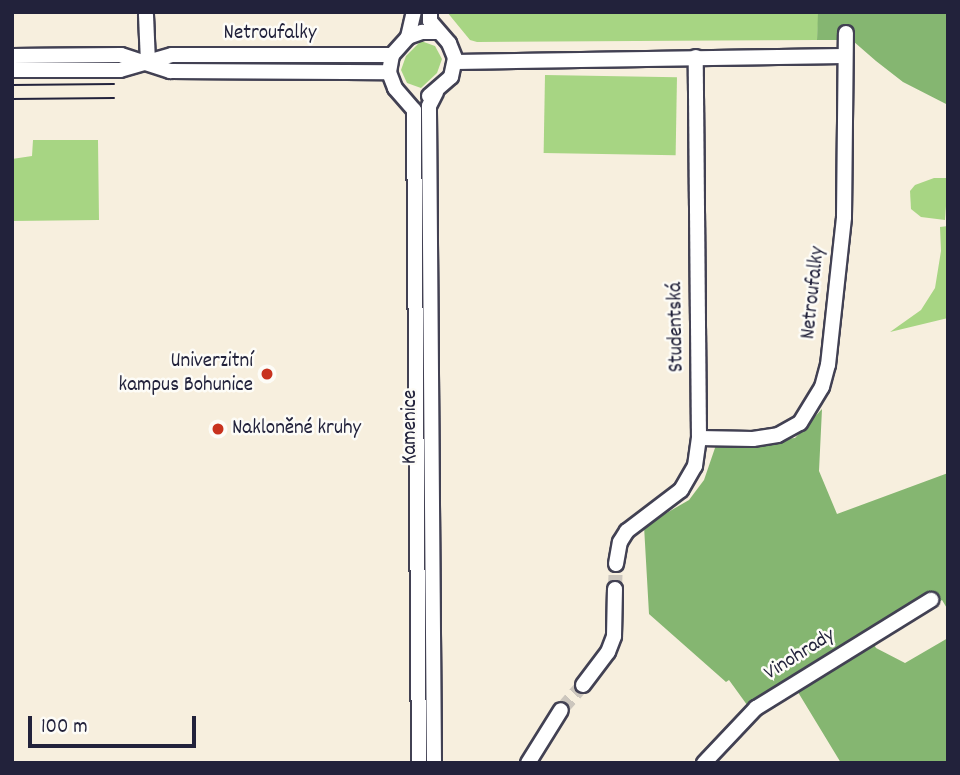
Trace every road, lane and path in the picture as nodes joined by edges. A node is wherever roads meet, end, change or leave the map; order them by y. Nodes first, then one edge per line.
1 (414, 12) edge
2 (429, 12) edge
3 (146, 15) dead end
4 (437, 32) junction
5 (846, 33) dead end
6 (408, 37) junction
7 (392, 55) junction
8 (12, 56) edge
9 (844, 56) junction
10 (696, 57) junction
11 (148, 62) junction
12 (455, 62) junction
13 (12, 70) edge
14 (390, 72) junction
15 (436, 92) junction
16 (407, 98) junction
17 (699, 438) junction
18 (615, 564) tunnel mouth
19 (615, 589) tunnel mouth
20 (931, 600) dead end
21 (583, 685) tunnel mouth
22 (561, 710) tunnel mouth
23 (419, 763) edge
24 (434, 763) edge
25 (528, 763) edge
26 (704, 763) edge

1 - 6 street
2 - 4 street
3 - 11 street
4 - 6 street
4 - 12 street
5 - 9 street, Netroufalky
6 - 7 street
7 - 11 street, Netroufalky
7 - 14 street
8 - 11 street, Netroufalky
9 - 10 street
9 - 17 street, Netroufalky
10 - 12 street
10 - 17 street, Studentská
11 - 13 street, Netroufalky
11 - 14 street, Netroufalky
12 - 15 street, Kamenice
14 - 16 street, Kamenice
15 - 16 street
15 - 24 street, Kamenice
16 - 23 street, Kamenice
17 - 18 street, Studentská
19 - 21 street
20 - 26 street, Vinohrady
22 - 25 street

